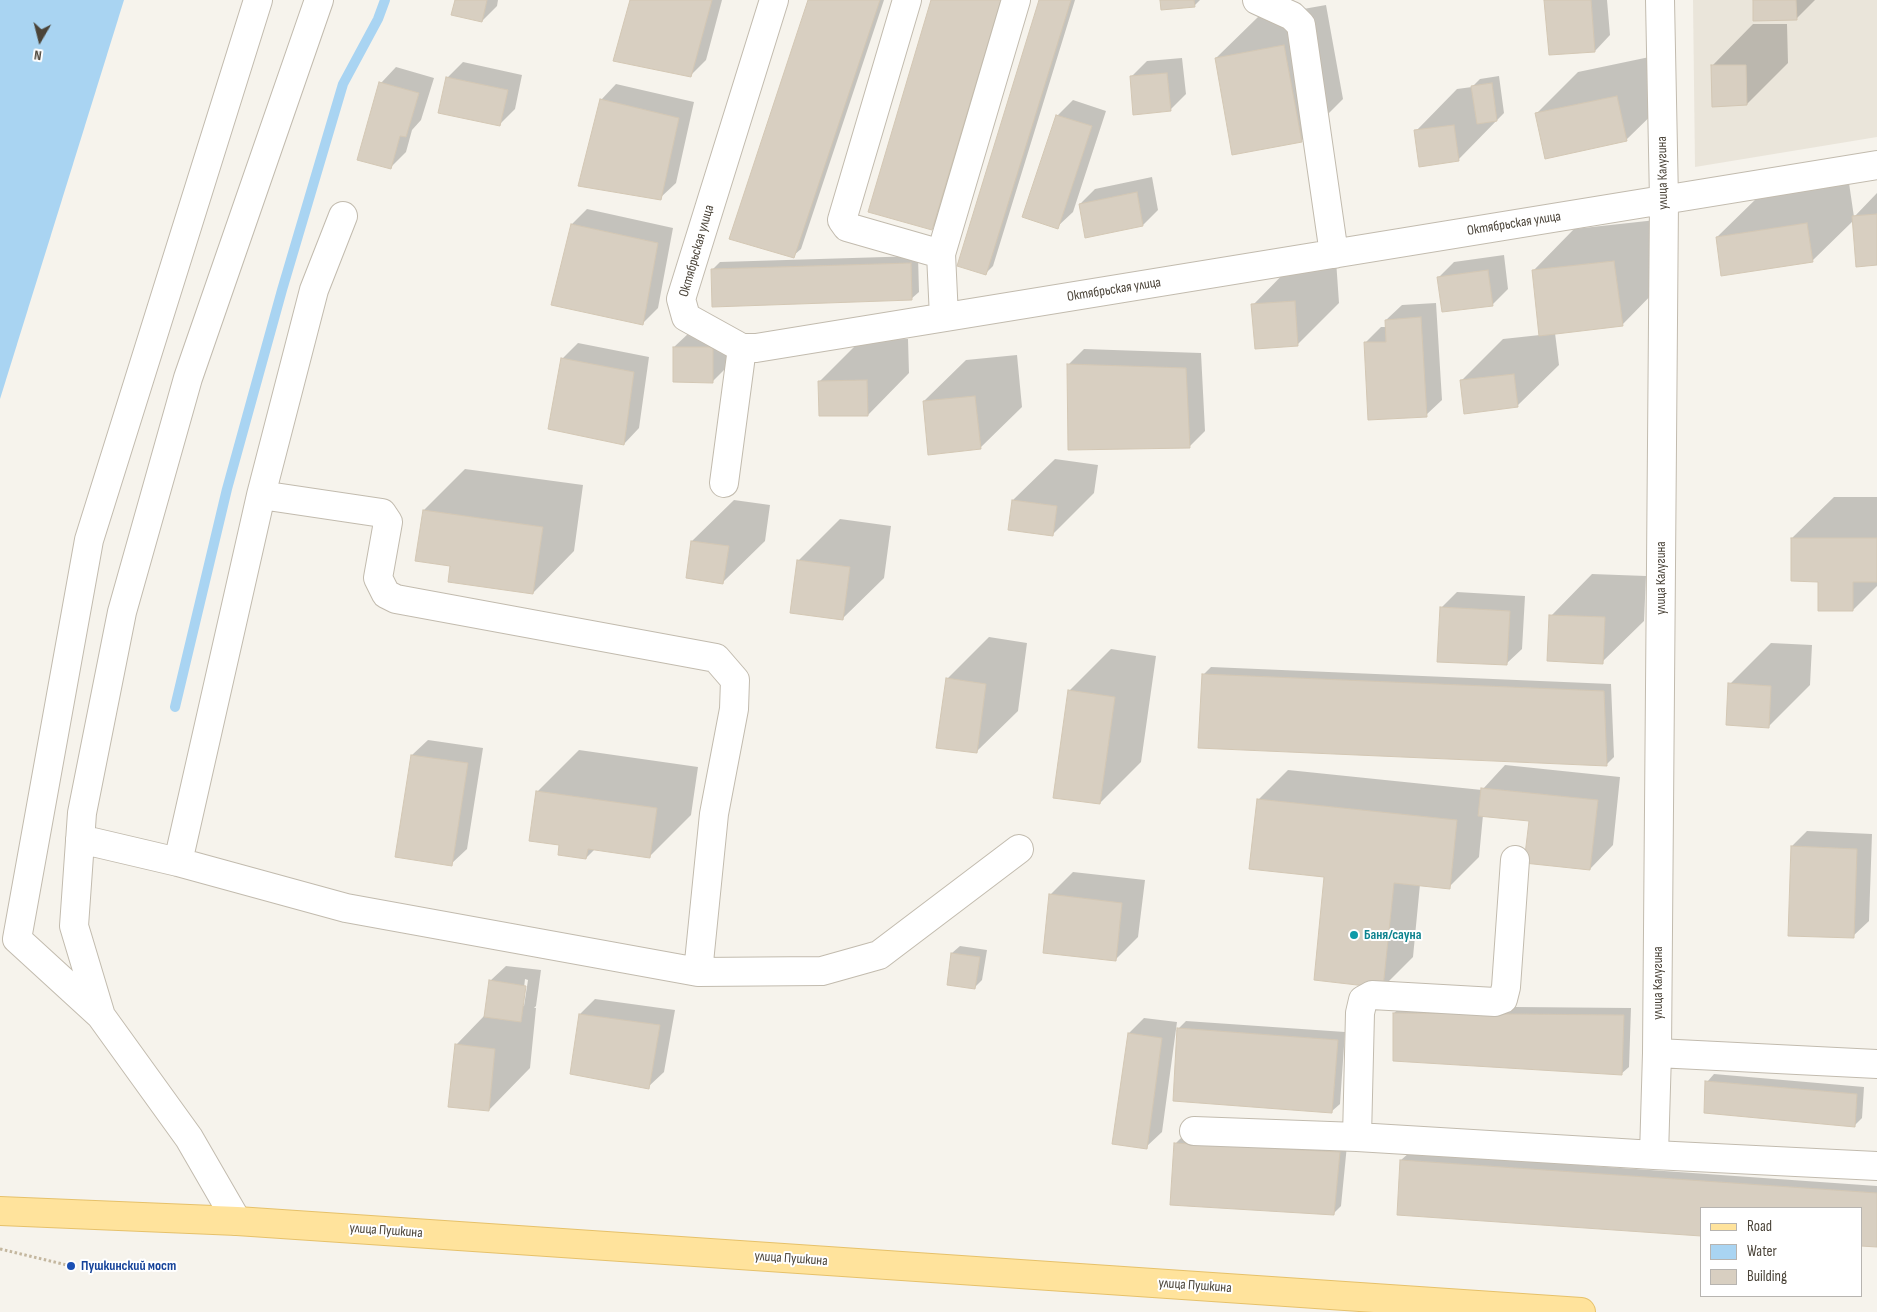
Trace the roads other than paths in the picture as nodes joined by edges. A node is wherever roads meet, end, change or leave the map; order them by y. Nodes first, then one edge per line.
1 (258, 0) edge
2 (319, 0) edge
3 (774, 0) edge
4 (907, 0) edge
5 (1016, 0) edge
6 (1257, 0) edge
7 (1660, 0) edge
8 (1877, 165) edge
9 (1664, 200) junction
10 (342, 216) dead end
11 (941, 254) junction
12 (1334, 254) junction
13 (944, 318) junction
14 (742, 348) junction
15 (724, 483) dead end
16 (261, 495) junction
17 (80, 840) junction
18 (1019, 849) dead end
19 (1514, 860) dead end
20 (178, 862) junction
21 (698, 972) junction
22 (101, 1016) junction
23 (1658, 1053) junction
24 (1877, 1064) edge
25 (1194, 1131) dead end
26 (1357, 1136) junction
27 (1654, 1155) junction
28 (1877, 1166) edge
29 (0, 1211) edge
30 (237, 1221) junction
31 (1581, 1312) edge

1 - 22 street
2 - 17 street
3 - 14 street, Октябрьская улица
4 - 11 street
5 - 11 street
6 - 12 street
7 - 9 street, улица Калугина
8 - 9 street, Октябрьская улица
9 - 12 street, Октябрьская улица
9 - 23 street, улица Калугина
10 - 16 street
11 - 13 street
12 - 13 street, Октябрьская улица
13 - 14 street, Октябрьская улица
14 - 15 street
16 - 20 street
16 - 21 street
17 - 20 street
17 - 22 street
18 - 21 street
19 - 26 street
20 - 21 street
22 - 30 street
23 - 24 street
23 - 27 street, улица Калугина
25 - 26 street
26 - 27 street
27 - 28 street
29 - 30 main road, улица Пушкина
30 - 31 main road, улица Пушкина

